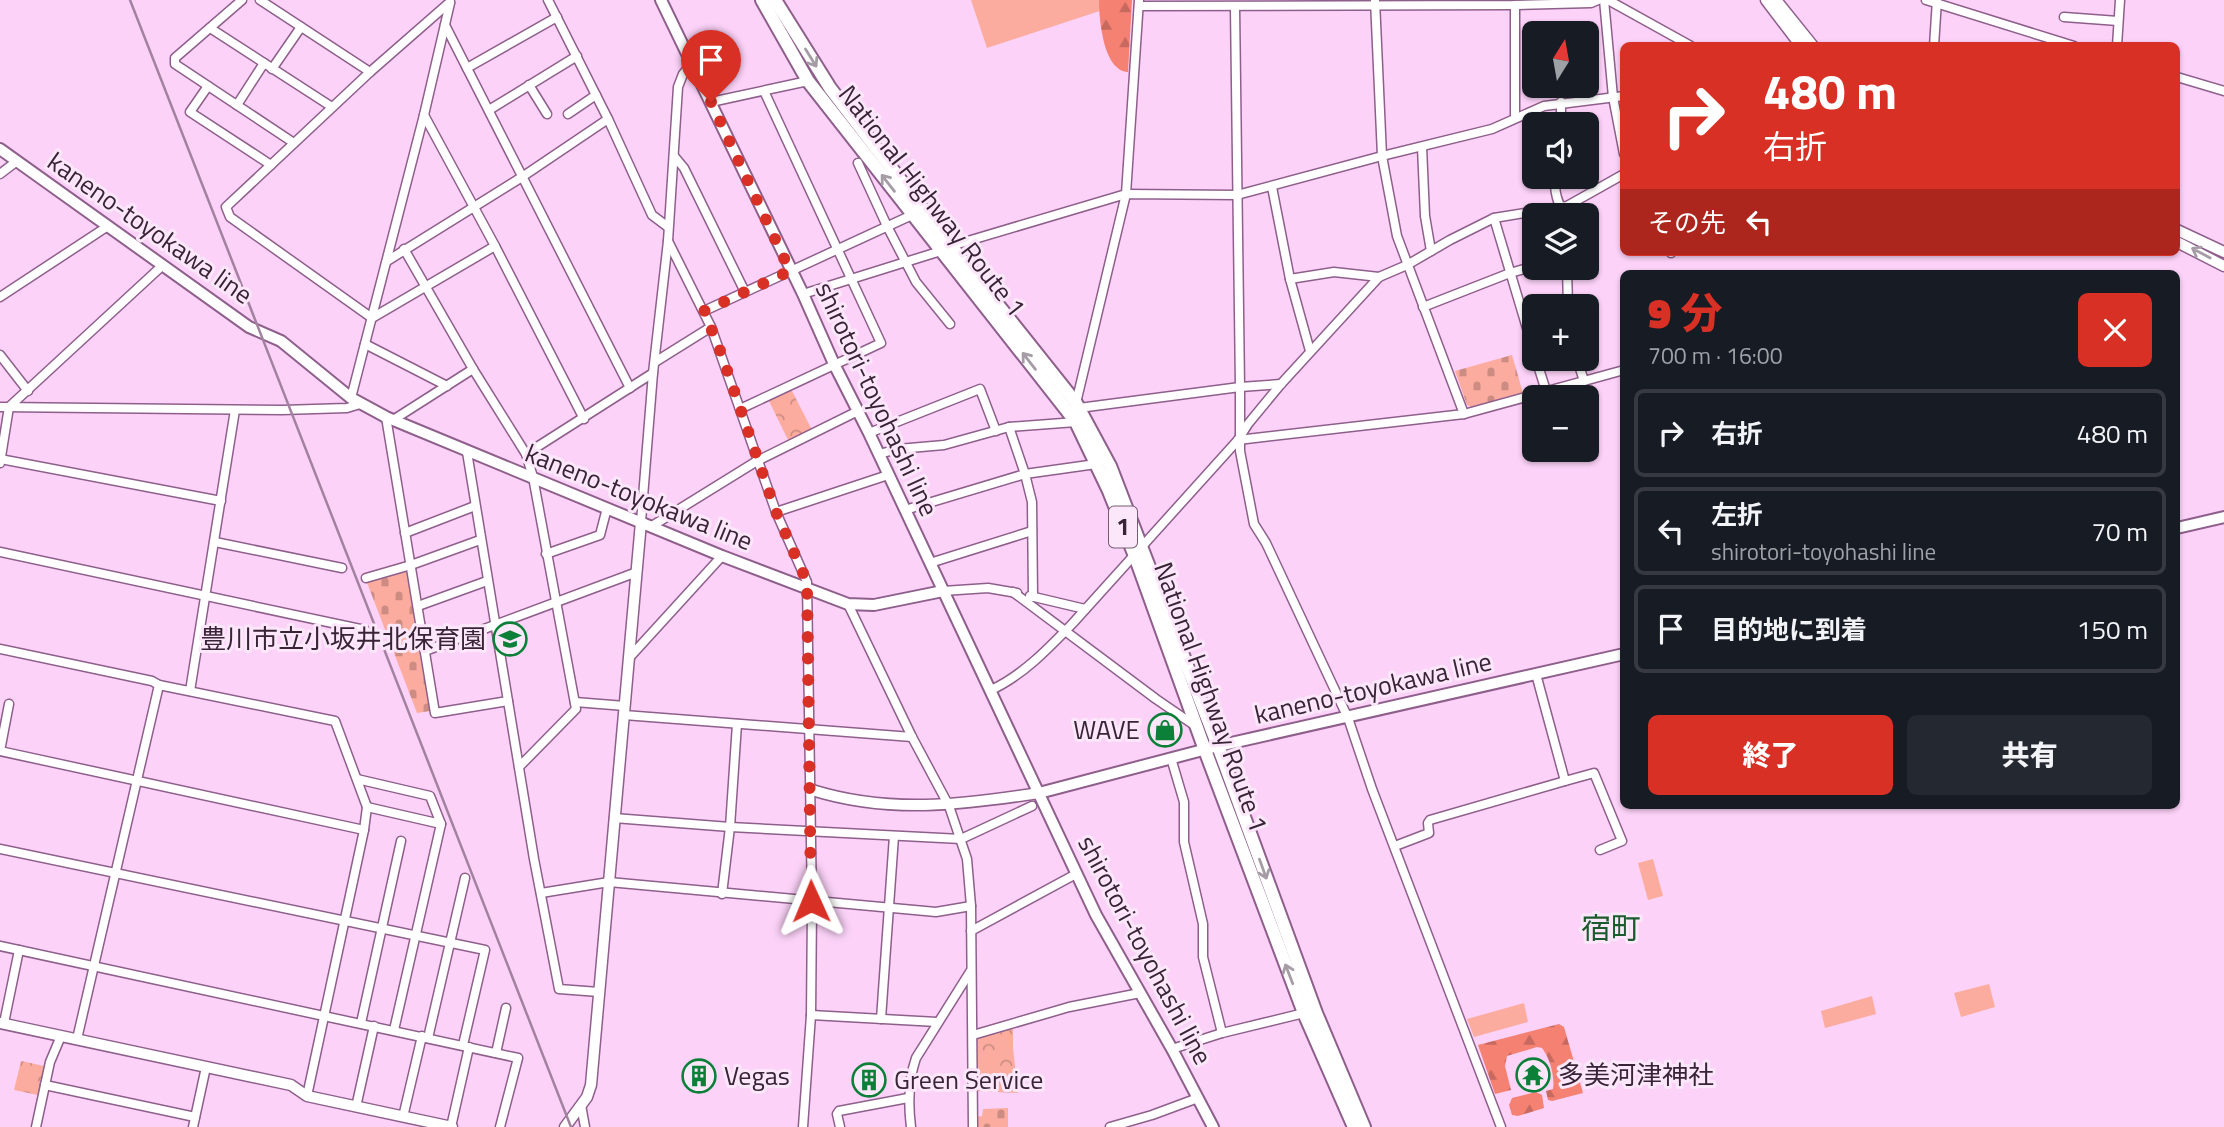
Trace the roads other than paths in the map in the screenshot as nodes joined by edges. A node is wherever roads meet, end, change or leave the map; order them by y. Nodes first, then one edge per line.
1 (242, 0) edge
2 (260, 0) edge
3 (548, 0) edge
4 (661, 0) edge
5 (762, 0) edge
6 (775, 0) edge
7 (1598, 0) edge
8 (1606, 0) edge
9 (1766, 0) edge
10 (1776, 0) edge
11 (1926, 0) edge
12 (2120, 0) edge
13 (451, 1) edge
14 (1936, 1) edge
15 (1139, 3) edge
16 (1375, 3) edge
17 (1515, 5) junction
18 (1235, 7) junction
19 (557, 17) junction
20 (2064, 17) dead end
21 (2118, 21) junction
22 (445, 25) junction
23 (301, 27) junction
24 (210, 28) junction
25 (1684, 42) edge
26 (1798, 42) edge
27 (1810, 42) edge
28 (1934, 42) edge
29 (2062, 42) edge
30 (2117, 42) edge
31 (577, 56) junction
32 (692, 63) junction
33 (268, 66) junction
34 (467, 68) junction
35 (370, 72) junction
36 (2180, 78) edge
37 (808, 81) junction
38 (529, 85) junction
39 (208, 86) junction
40 (764, 91) junction
41 (2224, 91) edge
42 (596, 95) junction
43 (1620, 96) edge
44 (1613, 97) junction
45 (711, 102) junction
46 (1562, 102) junction
47 (237, 105) junction
48 (332, 107) junction
49 (489, 110) junction
50 (1562, 112) edge
51 (547, 114) dead end
52 (568, 114) dead end
53 (424, 115) junction
54 (1515, 118) junction
55 (608, 120) junction
56 (1620, 133) edge
57 (294, 143) junction
58 (1422, 147) junction
59 (0, 149) edge
60 (674, 156) junction
61 (1382, 156) junction
62 (17, 161) junction
63 (858, 163) dead end
64 (271, 165) junction
65 (0, 174) edge
66 (1620, 176) edge
67 (522, 177) junction
68 (1272, 187) junction
69 (1126, 194) junction
70 (1237, 195) junction
71 (1572, 203) edge
72 (474, 205) junction
73 (1522, 213) edge
74 (912, 215) junction
75 (1494, 218) junction
76 (108, 226) junction
77 (887, 226) junction
78 (668, 228) junction
79 (2180, 231) edge
80 (668, 242) junction
81 (2180, 243) edge
82 (495, 246) junction
83 (946, 248) junction
84 (404, 249) junction
85 (838, 249) junction
86 (1431, 251) junction
87 (2224, 251) edge
88 (387, 261) junction
89 (905, 262) junction
90 (163, 265) junction
91 (1407, 265) junction
92 (2224, 266) edge
93 (1522, 270) edge
94 (790, 271) junction
95 (1510, 273) junction
96 (1379, 277) junction
97 (852, 278) junction
98 (1290, 279) junction
99 (427, 286) junction
100 (745, 292) junction
101 (803, 294) junction
102 (0, 297) edge
103 (1423, 307) junction
104 (704, 311) junction
105 (1522, 313) edge
106 (372, 318) junction
107 (950, 324) dead end
108 (711, 327) junction
109 (365, 344) junction
110 (1311, 351) junction
111 (0, 355) edge
112 (655, 362) junction
113 (834, 364) junction
114 (474, 369) junction
115 (1581, 371) edge
116 (1620, 371) edge
117 (653, 373) junction
118 (1584, 381) junction
119 (1282, 384) junction
120 (1569, 385) edge
121 (447, 386) junction
122 (1240, 387) junction
123 (630, 388) junction
124 (28, 391) junction
125 (1522, 398) edge
126 (356, 401) junction
127 (1077, 405) junction
128 (4, 407) edge
129 (740, 409) junction
130 (235, 410) junction
131 (858, 411) junction
132 (1464, 414) junction
133 (389, 419) junction
134 (584, 419) junction
135 (1076, 422) junction
136 (1009, 427) junction
137 (996, 431) junction
138 (869, 433) junction
139 (1238, 440) junction
140 (467, 452) junction
141 (526, 454) junction
142 (879, 454) junction
143 (0, 460) edge
144 (757, 461) junction
145 (1096, 464) junction
146 (1025, 474) junction
147 (888, 475) junction
148 (533, 477) junction
149 (221, 501) junction
150 (475, 506) junction
151 (607, 508) junction
152 (905, 510) junction
153 (776, 512) junction
154 (2224, 517) edge
155 (646, 524) junction
156 (2180, 527) edge
157 (1032, 531) junction
158 (405, 533) junction
159 (480, 540) junction
160 (215, 542) junction
161 (0, 552) edge
162 (1138, 552) junction
163 (546, 554) junction
164 (722, 556) junction
165 (930, 563) junction
166 (411, 565) junction
167 (342, 568) dead end
168 (637, 572) junction
169 (366, 578) dead end
170 (487, 581) junction
171 (808, 589) junction
172 (943, 591) junction
173 (1013, 592) junction
174 (206, 596) junction
175 (1033, 597) junction
176 (556, 602) junction
177 (848, 604) junction
178 (418, 606) junction
179 (1085, 609) junction
180 (495, 624) junction
181 (365, 630) dead end
182 (1066, 631) junction
183 (0, 649) edge
184 (425, 650) junction
185 (1620, 655) edge
186 (629, 658) junction
187 (1536, 674) junction
188 (159, 685) junction
189 (990, 690) junction
190 (190, 691) junction
191 (508, 701) junction
192 (575, 702) junction
193 (9, 704) dead end
194 (624, 710) junction
195 (1348, 718) junction
196 (737, 724) junction
197 (1197, 727) junction
198 (811, 729) junction
199 (912, 737) junction
200 (1211, 748) junction
201 (1171, 758) junction
202 (519, 767) junction
203 (357, 779) junction
204 (137, 781) junction
205 (1565, 781) junction
206 (811, 790) junction
207 (1039, 793) junction
208 (949, 806) junction
209 (1032, 806) dead end
210 (367, 807) junction
211 (614, 818) junction
212 (441, 824) junction
213 (730, 827) junction
214 (364, 831) junction
215 (811, 832) junction
216 (894, 836) junction
217 (961, 839) junction
218 (401, 841) dead end
219 (1395, 846) junction
220 (0, 849) edge
221 (1601, 850) dead end
222 (116, 874) junction
223 (1076, 874) junction
224 (465, 878) dead end
225 (609, 882) junction
226 (541, 893) junction
227 (722, 894) junction
228 (811, 901) junction
229 (971, 906) junction
230 (889, 908) junction
231 (345, 920) junction
232 (382, 928) junction
233 (971, 931) junction
234 (416, 935) junction
235 (450, 943) junction
236 (0, 946) edge
237 (19, 950) junction
238 (94, 966) junction
239 (970, 970) junction
240 (599, 992) junction
241 (1140, 993) junction
242 (506, 1008) dead end
243 (1304, 1013) junction
244 (811, 1014) junction
245 (324, 1015) junction
246 (881, 1019) junction
247 (937, 1022) junction
248 (2, 1023) edge
249 (361, 1023) junction
250 (374, 1026) junction
251 (394, 1030) junction
252 (1222, 1033) junction
253 (972, 1035) junction
254 (61, 1036) junction
255 (425, 1037) junction
256 (78, 1039) junction
257 (466, 1046) junction
258 (1172, 1049) junction
259 (496, 1053) junction
260 (206, 1066) junction
261 (46, 1085) junction
262 (307, 1096) junction
263 (908, 1098) junction
264 (1198, 1098) junction
265 (582, 1105) junction
266 (356, 1107) junction
267 (195, 1117) junction
268 (403, 1117) junction
269 (36, 1127) edge
270 (193, 1127) edge
271 (451, 1127) edge
272 (500, 1127) edge
273 (565, 1127) edge
274 (585, 1127) edge
275 (803, 1127) edge
276 (840, 1127) edge
277 (911, 1127) edge
278 (973, 1127) edge
279 (1110, 1127) edge
280 (1213, 1127) edge
281 (1354, 1127) edge
282 (1364, 1127) edge
283 (1501, 1127) edge

1 - 24 street
2 - 23 street
3 - 19 street
4 - 32 main road, shirotori-toyohashi line
5 - 37 highway, National Highway Route 1 / 1
6 -> 83 highway, National Highway Route 1 / 1
7 - 17 street
8 - 25 street
8 - 44 street
9 - 26 street
10 - 27 street
11 - 14 street
12 - 21 street
13 - 22 street
13 - 35 street
14 - 28 street
14 - 29 street
15 - 18 street
15 - 69 street
16 - 17 street
16 - 18 street
16 - 61 street
17 - 54 street
18 - 70 street
19 - 31 street
19 - 34 street
20 - 21 street
21 - 30 street
22 - 34 street
22 - 53 street
23 - 33 street
23 - 35 street
24 - 33 street
24 - 39 street
31 - 38 street
31 - 42 street
32 - 45 main road, shirotori-toyohashi line
32 - 60 street
33 - 47 street
33 - 48 street
34 - 49 street
35 - 48 street
36 - 41 street
37 - 40 street
74 -> 37 highway, National Highway Route 1 / 1
38 - 49 street
38 - 51 street
39 - 47 street
39 - 64 street
40 - 45 street
40 - 85 street
42 - 52 street
42 - 55 street
43 - 44 street
44 - 46 street
44 - 56 street
45 - 94 main road, shirotori-toyohashi line
46 - 50 street
46 - 54 street
47 - 57 street
48 - 57 street
49 - 67 street
53 - 72 street
53 - 88 street
54 - 58 street
55 - 67 street
55 - 78 street
57 - 64 street
58 - 61 street
58 - 86 street
59 - 62 main road, kaneno-toyokawa line
60 - 78 street
60 - 100 street
61 - 68 street
61 - 91 street
62 - 65 street
62 - 76 main road, kaneno-toyokawa line
63 - 77 street
64 - 106 street
66 - 71 street
67 - 72 street
67 - 123 street
68 - 70 street
68 - 98 street
69 - 70 street
69 - 83 street
69 - 127 street
70 - 122 street
72 - 82 street
72 - 84 street
73 - 75 street
74 - 77 street
74 - 83 highway, National Highway Route 1 / 1
75 - 86 street
75 - 95 street
76 - 90 main road, kaneno-toyokawa line
76 - 102 street
77 - 85 street
77 - 89 street
78 - 80 street
79 - 87 street
80 - 104 street
80 - 112 street
92 -> 81 street
82 - 99 street
82 - 134 street
83 - 89 street
83 - 127 highway, National Highway Route 1 / 1
135 -> 83 highway, National Highway Route 1 / 1
84 - 88 street
84 - 99 street
85 - 94 street
85 - 97 street
86 - 91 street
88 - 106 street
89 - 97 street
89 - 107 street
90 - 124 street
90 - 126 main road, kaneno-toyokawa line
91 - 96 street
91 - 103 street
93 - 95 street
94 - 100 street
94 - 101 main road, shirotori-toyohashi line
95 - 103 street
95 - 105 street
96 - 98 street
96 - 110 street
97 - 101 street
97 - 113 street
98 - 110 street
99 - 106 street
99 - 114 street
100 - 104 street
101 - 113 main road, shirotori-toyohashi line
103 - 132 street
104 - 108 street
106 - 109 street
108 - 112 street
108 - 129 street
109 - 121 street
109 - 126 street
110 - 119 street
111 - 124 street
112 - 117 street
113 - 129 street
113 - 131 main road, shirotori-toyohashi line
114 - 121 street
114 - 141 street
115 - 118 street
116 - 118 street
117 - 123 street
117 - 155 street
118 - 120 street
119 - 122 street
119 - 139 street
121 - 133 street
122 - 127 street
122 - 139 street
123 - 134 street
124 - 128 street
125 - 132 street
126 - 130 street
126 - 133 main road, kaneno-toyokawa line
127 - 162 highway, National Highway Route 1 / 1
128 - 130 street
128 - 143 street
129 - 144 street
130 - 149 street
131 - 138 main road, shirotori-toyohashi line
131 - 144 street
132 - 139 street
133 - 140 main road, kaneno-toyokawa line
133 - 158 street
134 - 141 street
135 - 136 street
135 - 145 highway, National Highway Route 1 / 1
136 - 137 street
136 - 146 street
137 - 138 street
137 - 142 street
138 - 142 main road, shirotori-toyohashi line
139 - 162 street
139 - 195 street
140 - 148 main road, kaneno-toyokawa line
140 - 150 street
141 - 148 street
142 - 147 main road, shirotori-toyohashi line
143 - 149 street
144 - 153 street
144 - 155 street
145 - 146 street
145 - 162 highway, National Highway Route 1 / 1
146 - 152 street
146 - 157 street
147 - 152 main road, shirotori-toyohashi line
147 - 153 street
148 - 151 main road, kaneno-toyokawa line
148 - 163 street
149 - 160 street
150 - 158 street
150 - 159 street
151 - 155 main road, kaneno-toyokawa line
151 - 163 street
152 - 165 main road, shirotori-toyohashi line
153 - 171 street
154 - 156 main road
155 - 164 main road, kaneno-toyokawa line
155 - 168 street
157 - 165 street
157 - 175 street
158 - 166 street
159 - 166 street
159 - 170 street
160 - 167 street
160 - 174 street
161 - 174 street
162 - 179 street
162 - 197 highway, National Highway Route 1 / 1
162 - 200 highway, National Highway Route 1 / 1
163 - 176 street
164 - 171 main road, kaneno-toyokawa line
164 - 186 street
165 - 172 main road, shirotori-toyohashi line
166 - 169 street
166 - 178 street
168 - 176 street
168 - 186 street
170 - 178 street
170 - 180 street
171 - 177 main road, kaneno-toyokawa line
171 - 198 street
172 - 173 street
172 - 177 main road, kaneno-toyokawa line
172 - 189 main road
173 - 175 street
173 - 182 street
174 - 181 street
174 - 190 street
175 - 179 street
176 - 180 street
176 - 192 street
177 - 199 street
178 - 184 street
179 - 182 street
180 - 184 street
180 - 191 street
182 - 189 street
182 - 197 street
183 - 188 street
184 - 191 street
185 - 187 main road, kaneno-toyokawa line
186 - 194 street
187 - 195 main road, kaneno-toyokawa line
187 - 205 street
188 - 190 street
188 - 204 street
189 - 207 main road
190 - 203 street
191 - 202 street
192 - 194 street
192 - 202 street
193 - 204 street
194 - 196 street
194 - 211 street
195 - 200 main road, kaneno-toyokawa line
195 - 219 street
196 - 198 street
196 - 213 street
197 - 200 highway, National Highway Route 1 / 1
198 - 199 street
198 - 206 street
199 - 208 street
200 - 201 main road, kaneno-toyokawa line
243 -> 200 highway, National Highway Route 1 / 1
200 -> 282 highway, National Highway Route 1 / 1
201 - 207 main road, kaneno-toyokawa line
201 - 252 street
202 - 226 street
203 - 210 street
203 - 212 street
204 - 214 street
204 - 222 street
205 - 219 street
205 - 221 street
206 - 208 street
206 - 215 street
207 - 208 street
207 - 223 main road, shirotori-toyohashi line
208 - 217 street
209 - 217 street
210 - 212 street
210 - 214 street
211 - 213 street
211 - 225 street
212 - 234 street
213 - 215 street
213 - 227 street
214 - 231 street
215 - 216 street
215 - 228 street
216 - 217 street
216 - 230 street
217 - 229 street
218 - 232 street
219 - 283 street
220 - 222 street
222 - 231 street
222 - 238 street
223 - 233 street
223 - 241 main road, shirotori-toyohashi line
224 - 235 street
225 - 226 street
225 - 227 street
225 - 240 street
226 - 240 street
227 - 228 street
228 - 230 street
228 - 244 street
229 - 230 street
229 - 233 street
230 - 246 street
231 - 232 street
231 - 245 street
232 - 234 street
232 - 249 street
233 - 239 street
234 - 235 street
234 - 251 street
235 - 255 street
235 - 257 street
236 - 237 street
237 - 238 street
237 - 248 street
238 - 245 street
238 - 256 street
239 - 247 street
239 - 253 street
240 - 265 street
241 - 253 street
241 - 258 main road, shirotori-toyohashi line
242 - 259 street
243 - 252 street
243 - 281 highway, National Highway Route 1 / 1
244 - 246 street
244 - 275 street
245 - 249 street
245 - 262 street
246 - 247 street
247 - 263 street
248 - 254 street
249 - 250 street
250 - 251 street
250 - 266 street
251 - 255 street
252 - 258 street
253 - 278 street
254 - 256 street
254 - 261 street
255 - 257 street
255 - 268 street
256 - 260 street
257 - 259 street
257 - 271 street
258 - 264 main road, shirotori-toyohashi line
259 - 272 street
260 - 262 street
260 - 267 street
261 - 267 street
261 - 269 street
262 - 266 street
263 - 276 street
263 - 277 street
264 - 279 street
264 - 280 main road, shirotori-toyohashi line
265 - 273 street
265 - 274 street
266 - 268 street
267 - 270 street
268 - 271 street

